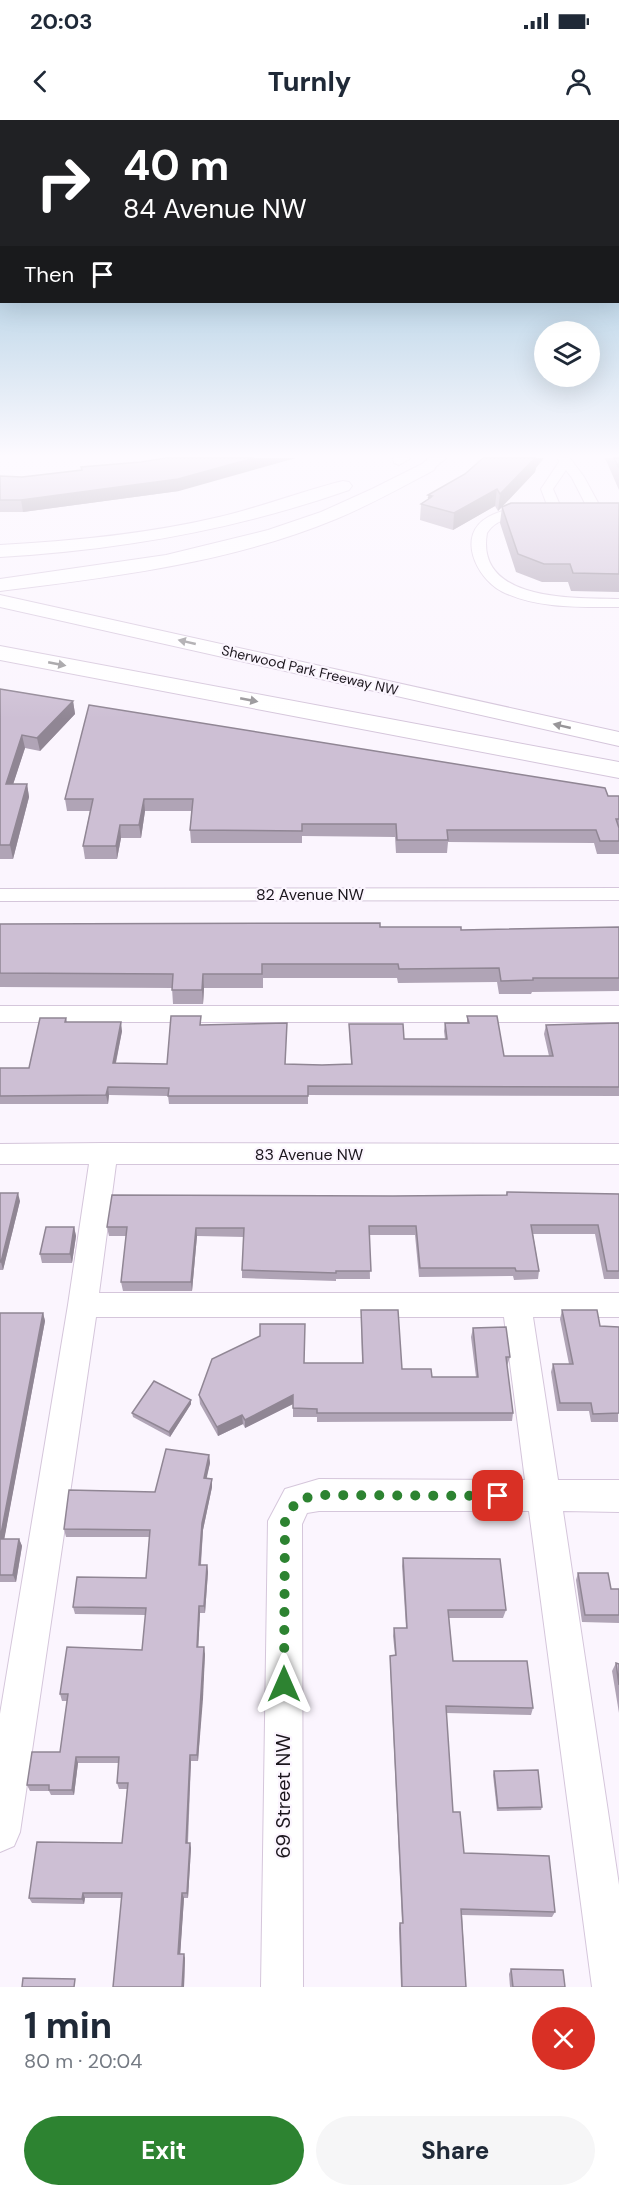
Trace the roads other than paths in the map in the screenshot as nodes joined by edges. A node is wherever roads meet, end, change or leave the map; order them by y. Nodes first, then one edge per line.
1 (75, 545) edge
2 (239, 545) edge
3 (477, 545) edge
4 (0, 551) edge
5 (0, 585) edge
6 (8, 603) edge
7 (619, 603) edge
8 (0, 653) edge
9 (619, 739) edge
10 (619, 770) edge
11 (619, 894) edge
12 (0, 895) edge
13 (0, 1014) edge
14 (619, 1014) edge
15 (104, 1153) junction
16 (0, 1154) edge
17 (619, 1154) edge
18 (83, 1305) junction
19 (619, 1305) edge
20 (517, 1306) junction
21 (542, 1496) junction
22 (619, 1496) edge
23 (0, 1832) edge
24 (282, 1987) edge
25 (613, 1987) edge

1 - 4 highway
2 - 5 highway
3 - 7 street
9 -> 6 highway, Sherwood Park Freeway NW
8 -> 10 highway
11 - 12 street, 82 Avenue NW
13 - 14 street
15 - 16 street, 83 Avenue NW
15 - 17 street, 83 Avenue NW
15 - 18 street
18 - 20 street
18 - 23 street
19 - 20 street
20 - 21 street
21 - 22 street
21 - 24 street, 69 Street NW
21 - 25 street

